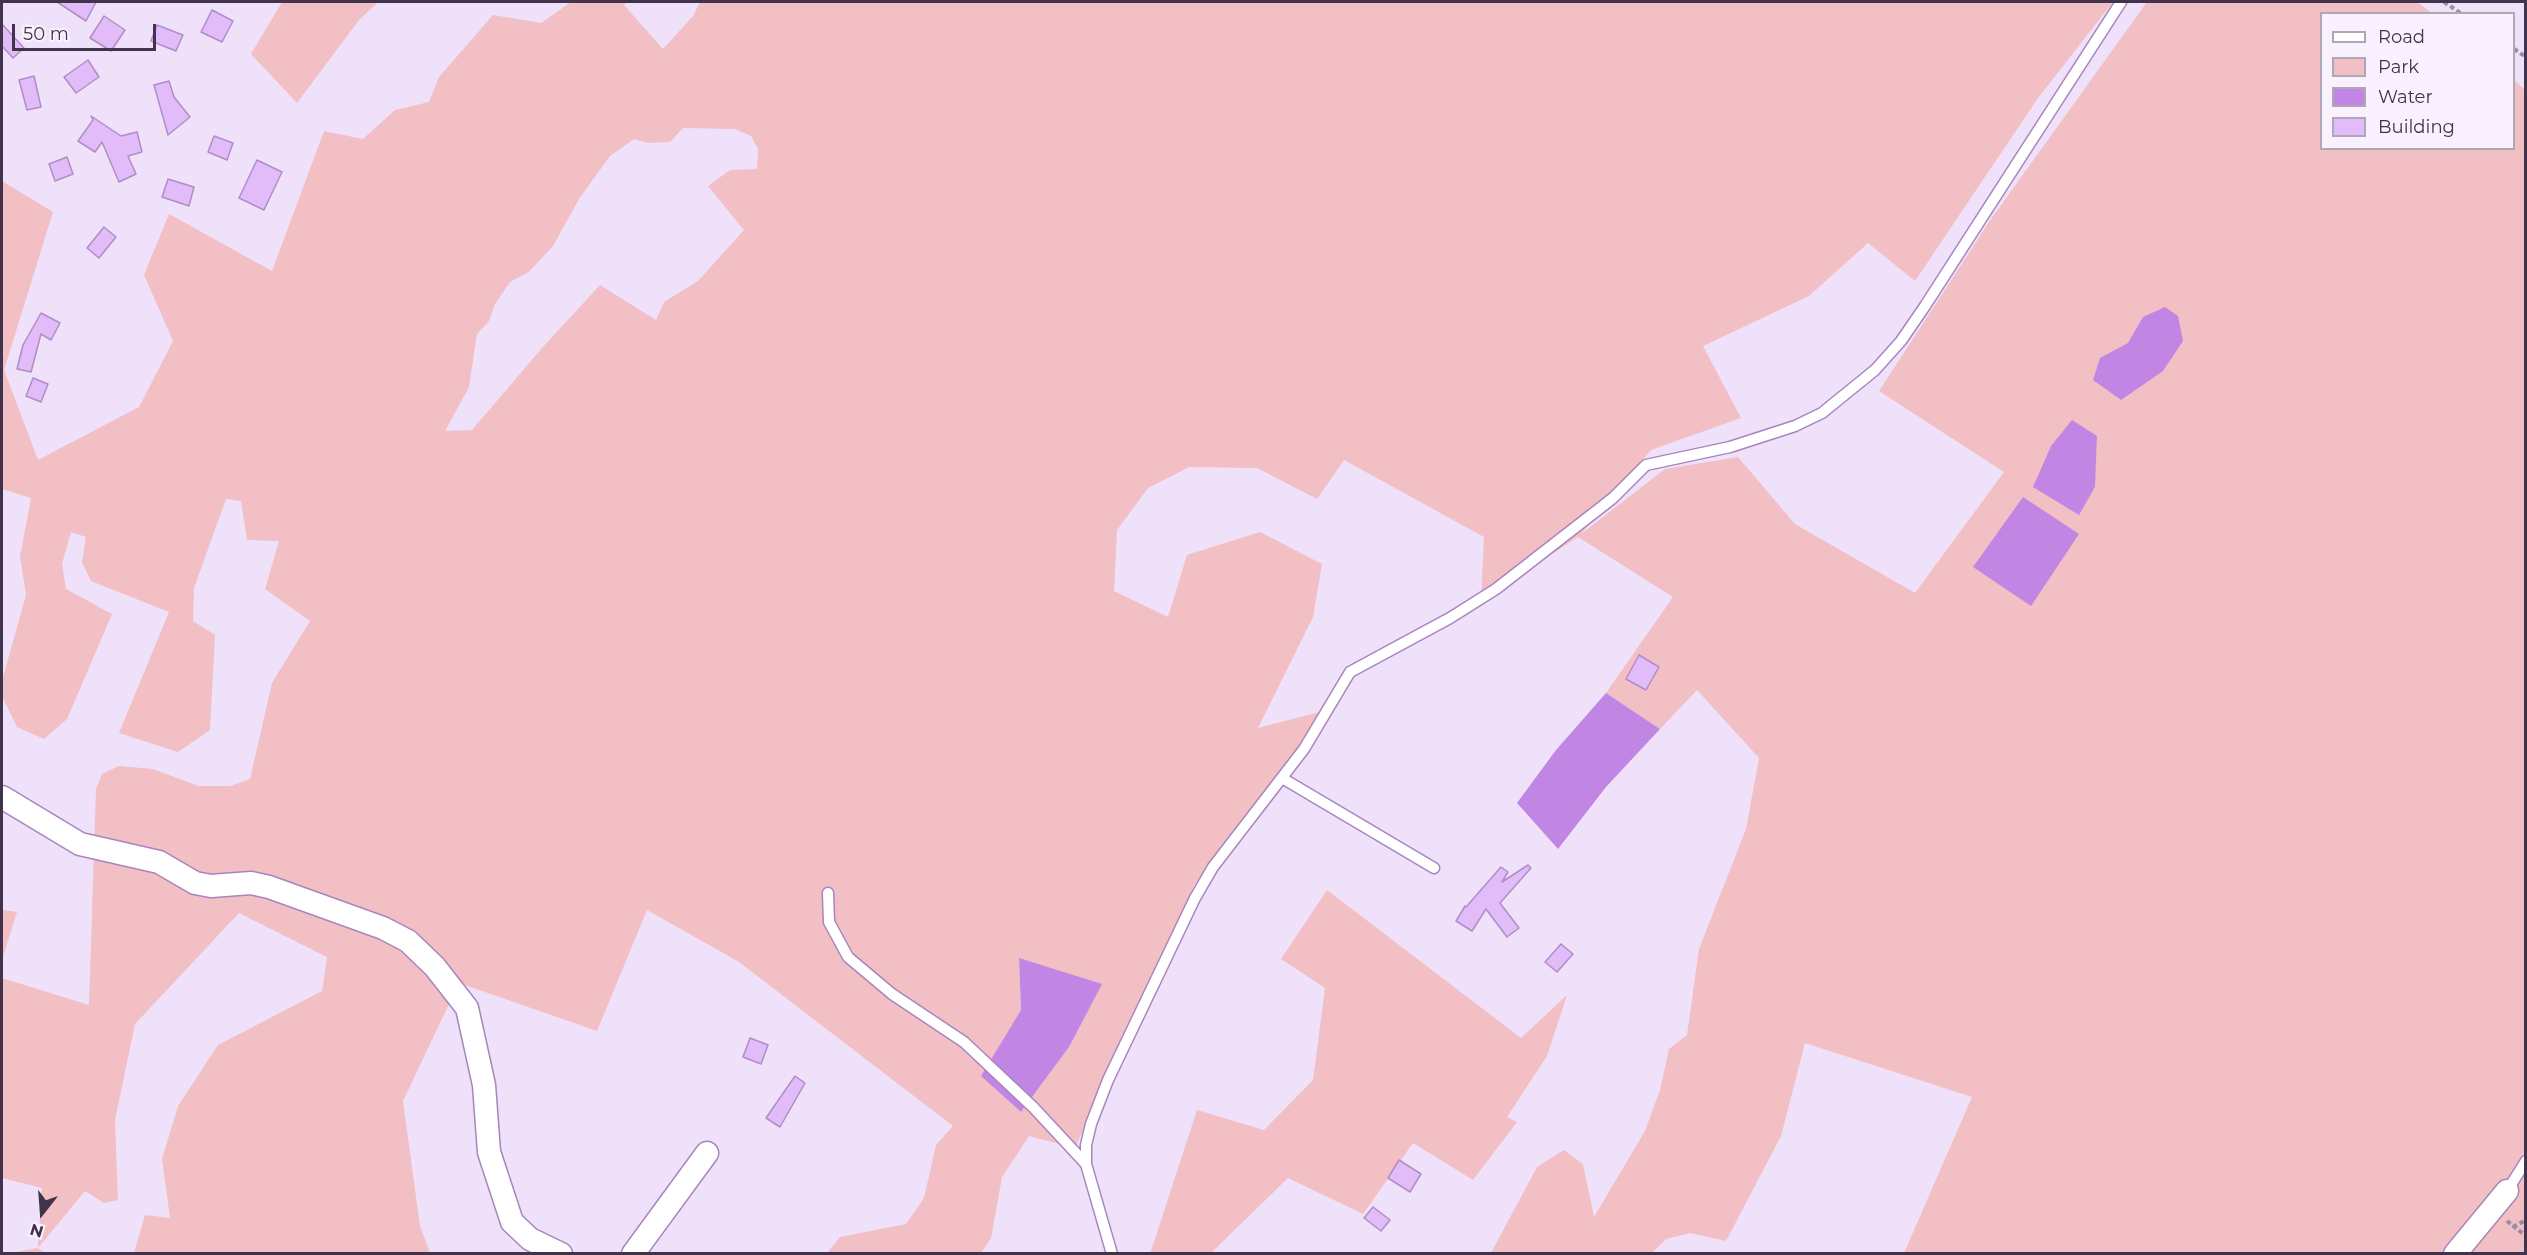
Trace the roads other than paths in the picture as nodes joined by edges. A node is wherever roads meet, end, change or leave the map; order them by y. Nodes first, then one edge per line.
1 (2121, 2) edge
2 (1282, 778) junction
3 (2, 797) edge
4 (1434, 868) dead end
5 (828, 893) dead end
6 (707, 1153) dead end
7 (2526, 1161) edge
8 (1086, 1164) junction
9 (2506, 1191) joint
10 (561, 1254) edge
11 (633, 1254) edge
12 (1112, 1254) edge
13 (2455, 1254) edge

1 - 2 lane
2 - 4 lane
2 - 8 lane
3 - 10 street
5 - 8 lane
6 - 11 street
7 - 9 lane
8 - 12 lane
9 - 13 street

